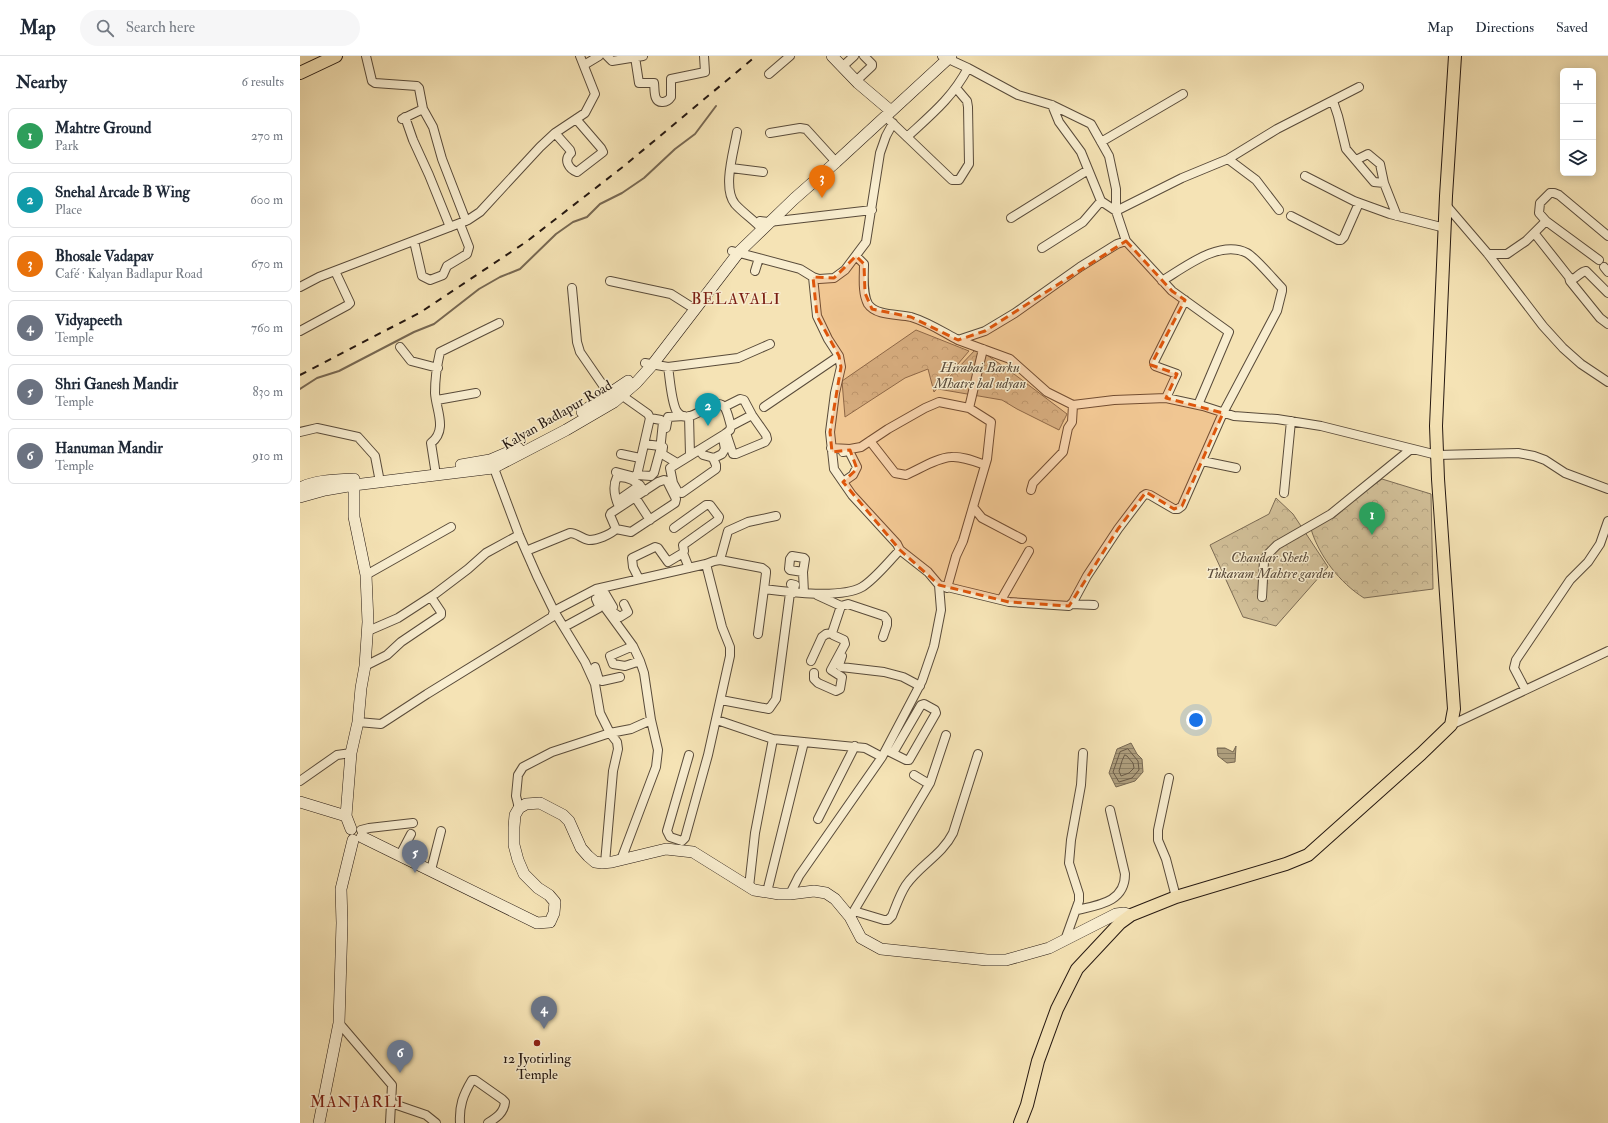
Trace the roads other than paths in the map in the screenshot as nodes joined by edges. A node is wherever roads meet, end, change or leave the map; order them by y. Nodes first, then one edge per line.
1 (323, 56) edge
2 (336, 56) edge
3 (366, 56) edge
4 (580, 56) edge
5 (599, 56) edge
6 (607, 56) edge
7 (704, 56) edge
8 (790, 56) edge
9 (832, 56) edge
10 (854, 56) edge
11 (864, 56) edge
12 (1455, 56) edge
13 (639, 57) edge
14 (946, 57) edge
15 (584, 66) junction
16 (300, 67) edge
17 (842, 68) junction
18 (968, 68) junction
19 (300, 73) edge
20 (769, 74) dead end
21 (856, 81) junction
22 (1359, 87) dead end
23 (956, 88) junction
24 (1183, 94) dead end
25 (1333, 101) junction
26 (1052, 105) junction
27 (423, 109) junction
28 (889, 114) junction
29 (576, 119) junction
30 (737, 132) dead end
31 (555, 133) junction
32 (770, 133) dead end
33 (907, 137) junction
34 (1101, 142) junction
35 (578, 148) dead end
36 (571, 153) junction
37 (834, 159) junction
38 (1228, 159) junction
39 (1356, 160) junction
40 (731, 168) junction
41 (1088, 170) junction
42 (760, 173) dead end
43 (1305, 176) dead end
44 (1384, 183) junction
45 (1101, 201) junction
46 (1360, 203) junction
47 (1446, 205) junction
48 (872, 210) junction
49 (1116, 210) junction
50 (1279, 210) dead end
51 (1291, 216) dead end
52 (1397, 216) junction
53 (1011, 218) dead end
54 (1546, 221) junction
55 (463, 222) junction
56 (762, 224) junction
57 (450, 227) junction
58 (1445, 228) junction
59 (1535, 234) junction
60 (1608, 236) edge
61 (414, 241) junction
62 (1126, 241) junction
63 (1042, 248) dead end
64 (735, 251) junction
65 (1488, 254) junction
66 (856, 256) junction
67 (759, 258) junction
68 (1599, 260) dead end
69 (335, 271) junction
70 (755, 271) dead end
71 (813, 277) junction
72 (1569, 277) junction
73 (610, 281) dead end
74 (1162, 281) junction
75 (300, 287) edge
76 (572, 288) dead end
77 (1608, 294) edge
78 (1184, 300) junction
79 (694, 307) junction
80 (499, 323) dead end
81 (1608, 324) edge
82 (300, 331) edge
83 (958, 340) junction
84 (770, 344) dead end
85 (400, 347) dead end
86 (982, 349) junction
87 (839, 356) junction
88 (649, 364) junction
89 (668, 367) junction
90 (438, 368) junction
91 (1608, 382) edge
92 (476, 392) dead end
93 (615, 396) junction
94 (1166, 398) junction
95 (436, 400) junction
96 (1073, 405) junction
97 (1198, 405) junction
98 (764, 407) dead end
99 (724, 408) junction
100 (969, 408) junction
101 (1223, 413) junction
102 (752, 415) junction
103 (687, 416) junction
104 (650, 418) junction
105 (1291, 421) junction
106 (300, 432) edge
107 (726, 432) junction
108 (870, 441) junction
109 (644, 444) junction
110 (660, 446) junction
111 (1411, 449) junction
112 (699, 450) junction
113 (832, 450) junction
114 (690, 455) junction
115 (1437, 455) junction
116 (713, 458) junction
117 (1202, 461) junction
118 (677, 463) junction
119 (492, 464) junction
120 (985, 465) junction
121 (1236, 468) dead end
122 (436, 472) junction
123 (616, 472) dead end
124 (637, 475) junction
125 (380, 479) junction
126 (354, 482) junction
127 (843, 482) junction
128 (300, 488) edge
129 (642, 488) junction
130 (1608, 489) edge
131 (1031, 490) dead end
132 (1284, 493) dead end
133 (300, 496) edge
134 (635, 497) junction
135 (618, 504) junction
136 (973, 507) junction
137 (776, 516) dead end
138 (650, 520) junction
139 (1608, 521) edge
140 (451, 526) dead end
141 (674, 528) dead end
142 (616, 529) junction
143 (519, 535) junction
144 (1022, 539) dead end
145 (900, 550) junction
146 (526, 551) junction
147 (1029, 551) dead end
148 (683, 553) junction
149 (720, 560) junction
150 (668, 562) junction
151 (706, 564) junction
152 (689, 568) junction
153 (670, 572) junction
154 (803, 572) dead end
155 (366, 575) junction
156 (639, 579) junction
157 (791, 584) dead end
158 (943, 586) junction
159 (597, 589) junction
160 (764, 589) junction
161 (792, 593) junction
162 (804, 593) junction
163 (816, 595) junction
164 (431, 597) junction
165 (1262, 597) dead end
166 (1001, 600) junction
167 (624, 604) dead end
168 (1072, 604) junction
169 (1094, 605) dead end
170 (840, 606) junction
171 (609, 608) junction
172 (554, 611) junction
173 (564, 627) junction
174 (368, 631) junction
175 (832, 633) junction
176 (758, 634) dead end
177 (883, 637) dead end
178 (847, 645) dead end
179 (633, 646) junction
180 (1608, 651) edge
181 (640, 661) junction
182 (811, 661) dead end
183 (365, 666) junction
184 (594, 667) junction
185 (814, 673) dead end
186 (620, 677) dead end
187 (920, 686) junction
188 (1525, 689) junction
189 (721, 700) junction
190 (651, 720) junction
191 (717, 720) junction
192 (358, 722) junction
193 (1451, 725) junction
194 (610, 733) junction
195 (946, 735) dead end
196 (773, 739) junction
197 (804, 742) junction
198 (855, 746) junction
199 (351, 753) junction
200 (1083, 753) dead end
201 (887, 754) junction
202 (978, 754) dead end
203 (689, 755) dead end
204 (914, 775) dead end
205 (1169, 778) dead end
206 (300, 781) edge
207 (929, 784) junction
208 (300, 802) edge
209 (519, 808) junction
210 (1110, 810) dead end
211 (346, 816) junction
212 (818, 820) dead end
213 (413, 823) dead end
214 (441, 831) dead end
215 (357, 834) junction
216 (411, 834) dead end
217 (400, 855) junction
218 (621, 860) junction
219 (605, 863) junction
220 (431, 870) junction
221 (749, 887) junction
222 (767, 892) junction
223 (790, 894) junction
224 (1176, 897) junction
225 (1077, 910) junction
226 (852, 914) junction
227 (1131, 915) junction
228 (1065, 940) junction
229 (339, 1023) junction
230 (391, 1103) junction
231 (320, 1123) edge
232 (390, 1123) edge
233 (436, 1123) edge
234 (460, 1123) edge
235 (488, 1123) edge
236 (1020, 1123) edge

1 - 16 main road
2 - 19 main road
3 - 27 street
4 - 15 street
5 - 15 street
6 - 13 street
7 - 13 street
8 - 20 street
9 - 17 street
10 - 17 street
11 - 21 street
12 - 47 main road
14 - 18 street
14 - 28 street, Kalyan Badlapur Road
15 - 29 street
17 - 21 street
18 - 23 street
18 - 26 street
21 - 28 street
22 - 25 street
23 - 33 street
23 - 33 street
24 - 34 street
25 - 38 street
25 - 39 street
26 - 34 street
26 - 41 street
27 - 55 street
27 - 57 street
28 - 33 street
28 - 37 street, Kalyan Badlapur Road
28 - 48 street
29 - 31 street
29 - 36 street
30 - 40 street
31 - 36 street
31 - 55 street
32 - 37 street
34 - 49 street
35 - 36 street
37 - 56 street, Kalyan Badlapur Road
38 - 49 street
38 - 50 street
39 - 44 street
39 - 44 street
40 - 42 street
40 - 56 street
41 - 45 street
41 - 53 street
43 - 46 street
44 - 52 street
45 - 49 street
45 - 63 street
46 - 51 street
46 - 52 street
47 - 58 main road
47 - 65 street
48 - 56 street
48 - 66 street
49 - 62 street
52 - 58 street
54 - 59 street
54 - 60 street
54 - 68 street
55 - 57 street
55 - 61 street
56 - 64 street, Kalyan Badlapur Road
57 - 61 street
58 - 115 main road
59 - 65 street
59 - 72 street
61 - 69 street
62 - 74 street
62 - 83 street
64 - 67 street
64 - 79 street, Kalyan Badlapur Road
65 - 91 street
66 - 71 street
66 - 83 street
67 - 70 street
67 - 71 street
69 - 75 street
69 - 82 street
71 - 87 street
72 - 77 street
72 - 81 street
73 - 79 street
74 - 78 street
74 - 101 street
76 - 93 street
78 - 94 street
78 - 97 street
79 - 88 street, Kalyan Badlapur Road
80 - 90 street
83 - 86 street
84 - 89 street
85 - 90 street
86 - 96 street
86 - 100 street
87 - 98 street
87 - 113 street
88 - 89 street
88 - 93 street, Kalyan Badlapur Road
89 - 103 street
90 - 95 street
92 - 95 street
93 - 104 street
93 - 119 street, Kalyan Badlapur Road
94 - 96 street
94 - 97 street
95 - 122 street
96 - 131 street
97 - 101 street
99 - 102 street
99 - 103 street
99 - 107 street
100 - 108 street
100 - 120 street
101 - 105 street
101 - 117 street
102 - 107 street
102 - 107 street
103 - 114 street
103 - 118 street
104 - 109 street
104 - 110 street
105 - 111 street
105 - 132 street
106 - 125 street
107 - 112 street
107 - 116 street
108 - 113 street
108 - 120 street
109 - 110 street
109 - 124 street
110 - 124 street
111 - 115 street
111 - 165 street
112 - 114 street
112 - 116 street
113 - 127 street
113 - 127 street
114 - 118 street
115 - 130 street
115 - 193 main road
116 - 118 street
117 - 121 street
117 - 168 street
119 - 122 street, Kalyan Badlapur Road
119 - 143 street
120 - 136 street
122 - 125 street, Kalyan Badlapur Road
123 - 124 street
125 - 126 street, Kalyan Badlapur Road
126 - 128 street
126 - 133 street
126 - 155 street
127 - 145 street
129 - 134 street
129 - 135 street
129 - 135 street
129 - 138 street
134 - 135 street
134 - 138 street
135 - 142 street
136 - 144 street
136 - 158 street
137 - 149 street
138 - 142 street
139 - 188 street
140 - 155 street
141 - 148 street
142 - 146 street
143 - 146 street
143 - 164 street
145 - 158 street
145 - 163 street
146 - 172 street
147 - 166 street
148 - 150 street
148 - 152 street
149 - 151 street
149 - 160 street
150 - 153 street
150 - 156 street
151 - 152 street
151 - 189 street
152 - 153 street
153 - 156 street
154 - 162 street
155 - 174 street
156 - 159 street
157 - 161 street
158 - 166 street
158 - 187 street
159 - 171 street
159 - 172 street
159 - 173 street
160 - 161 street
160 - 176 street
161 - 162 street
161 - 189 street
162 - 163 street
163 - 170 street
164 - 174 street
164 - 183 street
166 - 168 street
167 - 171 street
168 - 169 street
170 - 175 street
170 - 177 street
171 - 179 street
172 - 173 street
172 - 192 street
173 - 184 street
174 - 183 street
175 - 182 street
175 - 185 street
178 - 187 street
179 - 181 street
179 - 181 street
180 - 188 street
181 - 190 street
183 - 192 street
184 - 186 street
184 - 194 street
187 - 201 street
188 - 193 street
189 - 191 street
190 - 194 street
190 - 218 street
191 - 196 street
191 - 203 street
192 - 199 street
193 - 224 main road
194 - 209 street
194 - 219 street
195 - 207 street
196 - 197 street
196 - 221 street
197 - 198 street
197 - 222 street
198 - 201 street
198 - 212 street
199 - 206 street
199 - 211 street
200 - 225 street
201 - 201 street
201 - 223 street
202 - 226 street
204 - 207 street
205 - 224 street
207 - 226 street
208 - 211 street
209 - 219 street
209 - 220 street
210 - 225 street
211 - 215 street
213 - 215 street
214 - 220 street
215 - 217 street
215 - 229 street
216 - 217 street
217 - 220 street
218 - 219 street
218 - 221 street
221 - 222 street
222 - 223 street
223 - 226 street
224 - 227 main road
225 - 228 street
226 - 228 street
227 - 228 street
227 - 236 main road
229 - 230 street
229 - 231 street
230 - 232 street
230 - 233 street
234 - 235 street

